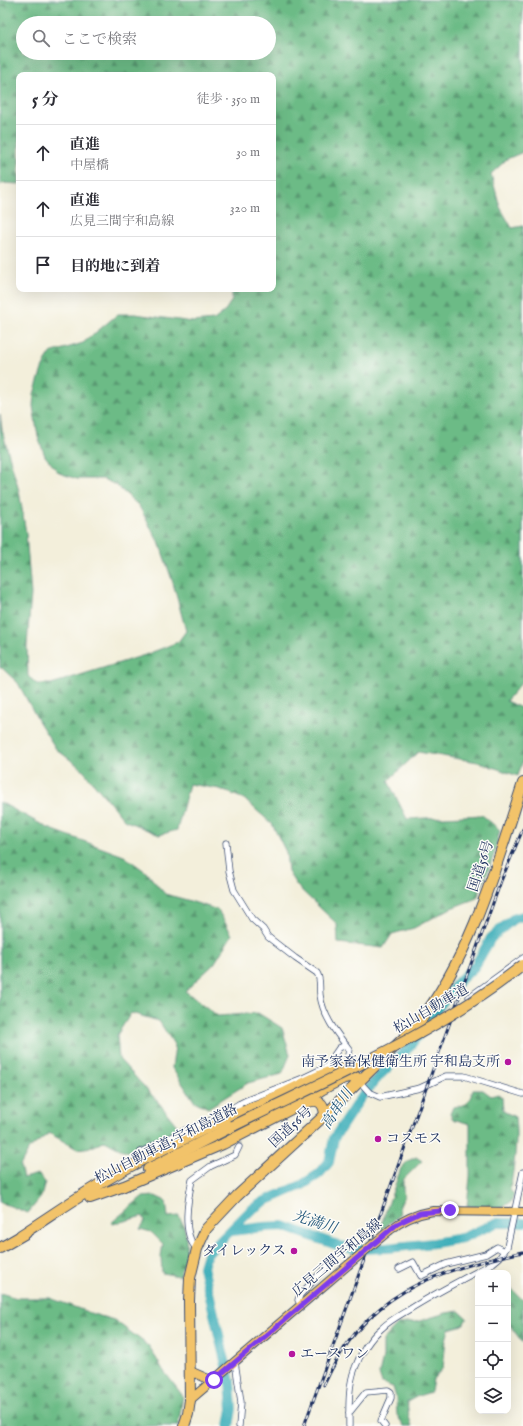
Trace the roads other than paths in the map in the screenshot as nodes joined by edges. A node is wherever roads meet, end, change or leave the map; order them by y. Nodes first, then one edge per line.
1 (523, 783) edge
2 (226, 843) dead end
3 (523, 958) edge
4 (523, 965) edge
5 (469, 997) dead end
6 (346, 1045) junction
7 (348, 1072) junction
8 (361, 1083) junction
9 (523, 1094) edge
10 (299, 1105) junction
11 (325, 1115) junction
12 (239, 1147) dead end
13 (141, 1152) dead end
14 (523, 1172) edge
15 (90, 1198) junction
16 (523, 1212) edge
17 (513, 1216) junction
18 (22, 1235) junction
19 (0, 1248) edge
20 (197, 1249) junction
21 (504, 1252) junction
22 (327, 1266) dead end
23 (399, 1268) dead end
24 (301, 1306) junction
25 (234, 1363) junction
26 (190, 1371) junction
27 (218, 1377) junction
28 (190, 1400) junction
29 (349, 1414) junction
30 (184, 1426) edge
31 (240, 1426) edge
32 (349, 1426) edge
33 (384, 1426) edge

1 - 8 highway, 国道56号
2 - 6 street
3 - 5 street
4 - 7 highway, 松山自動車道, bridge
6 - 7 street
6 - 13 street
7 - 8 highway
7 - 10 highway
7 - 15 highway, 松山自動車道;宇和島道路, bridge
7 - 18 highway
8 - 9 street
8 - 11 highway, 国道56号
10 - 11 highway
10 - 15 highway
11 - 20 highway, 国道56号
12 - 20 street
14 - 17 street
15 - 18 highway, 松山自動車道;宇和島道路
16 - 17 main road, 広見三間宇和島線
17 - 21 street
17 - 24 main road, 広見三間宇和島線, bridge
18 - 19 highway, 松山自動車道;宇和島道路
20 - 26 highway, 国道56号
21 - 23 street
21 - 29 street
22 - 24 street
24 - 25 main road, 広見三間宇和島線
25 - 27 main road, 広見三間宇和島線
25 - 31 street
26 - 27 main road
26 - 28 highway, 国道56号
27 - 28 main road
28 - 30 highway, 国道56号
29 - 32 street
29 - 33 street

